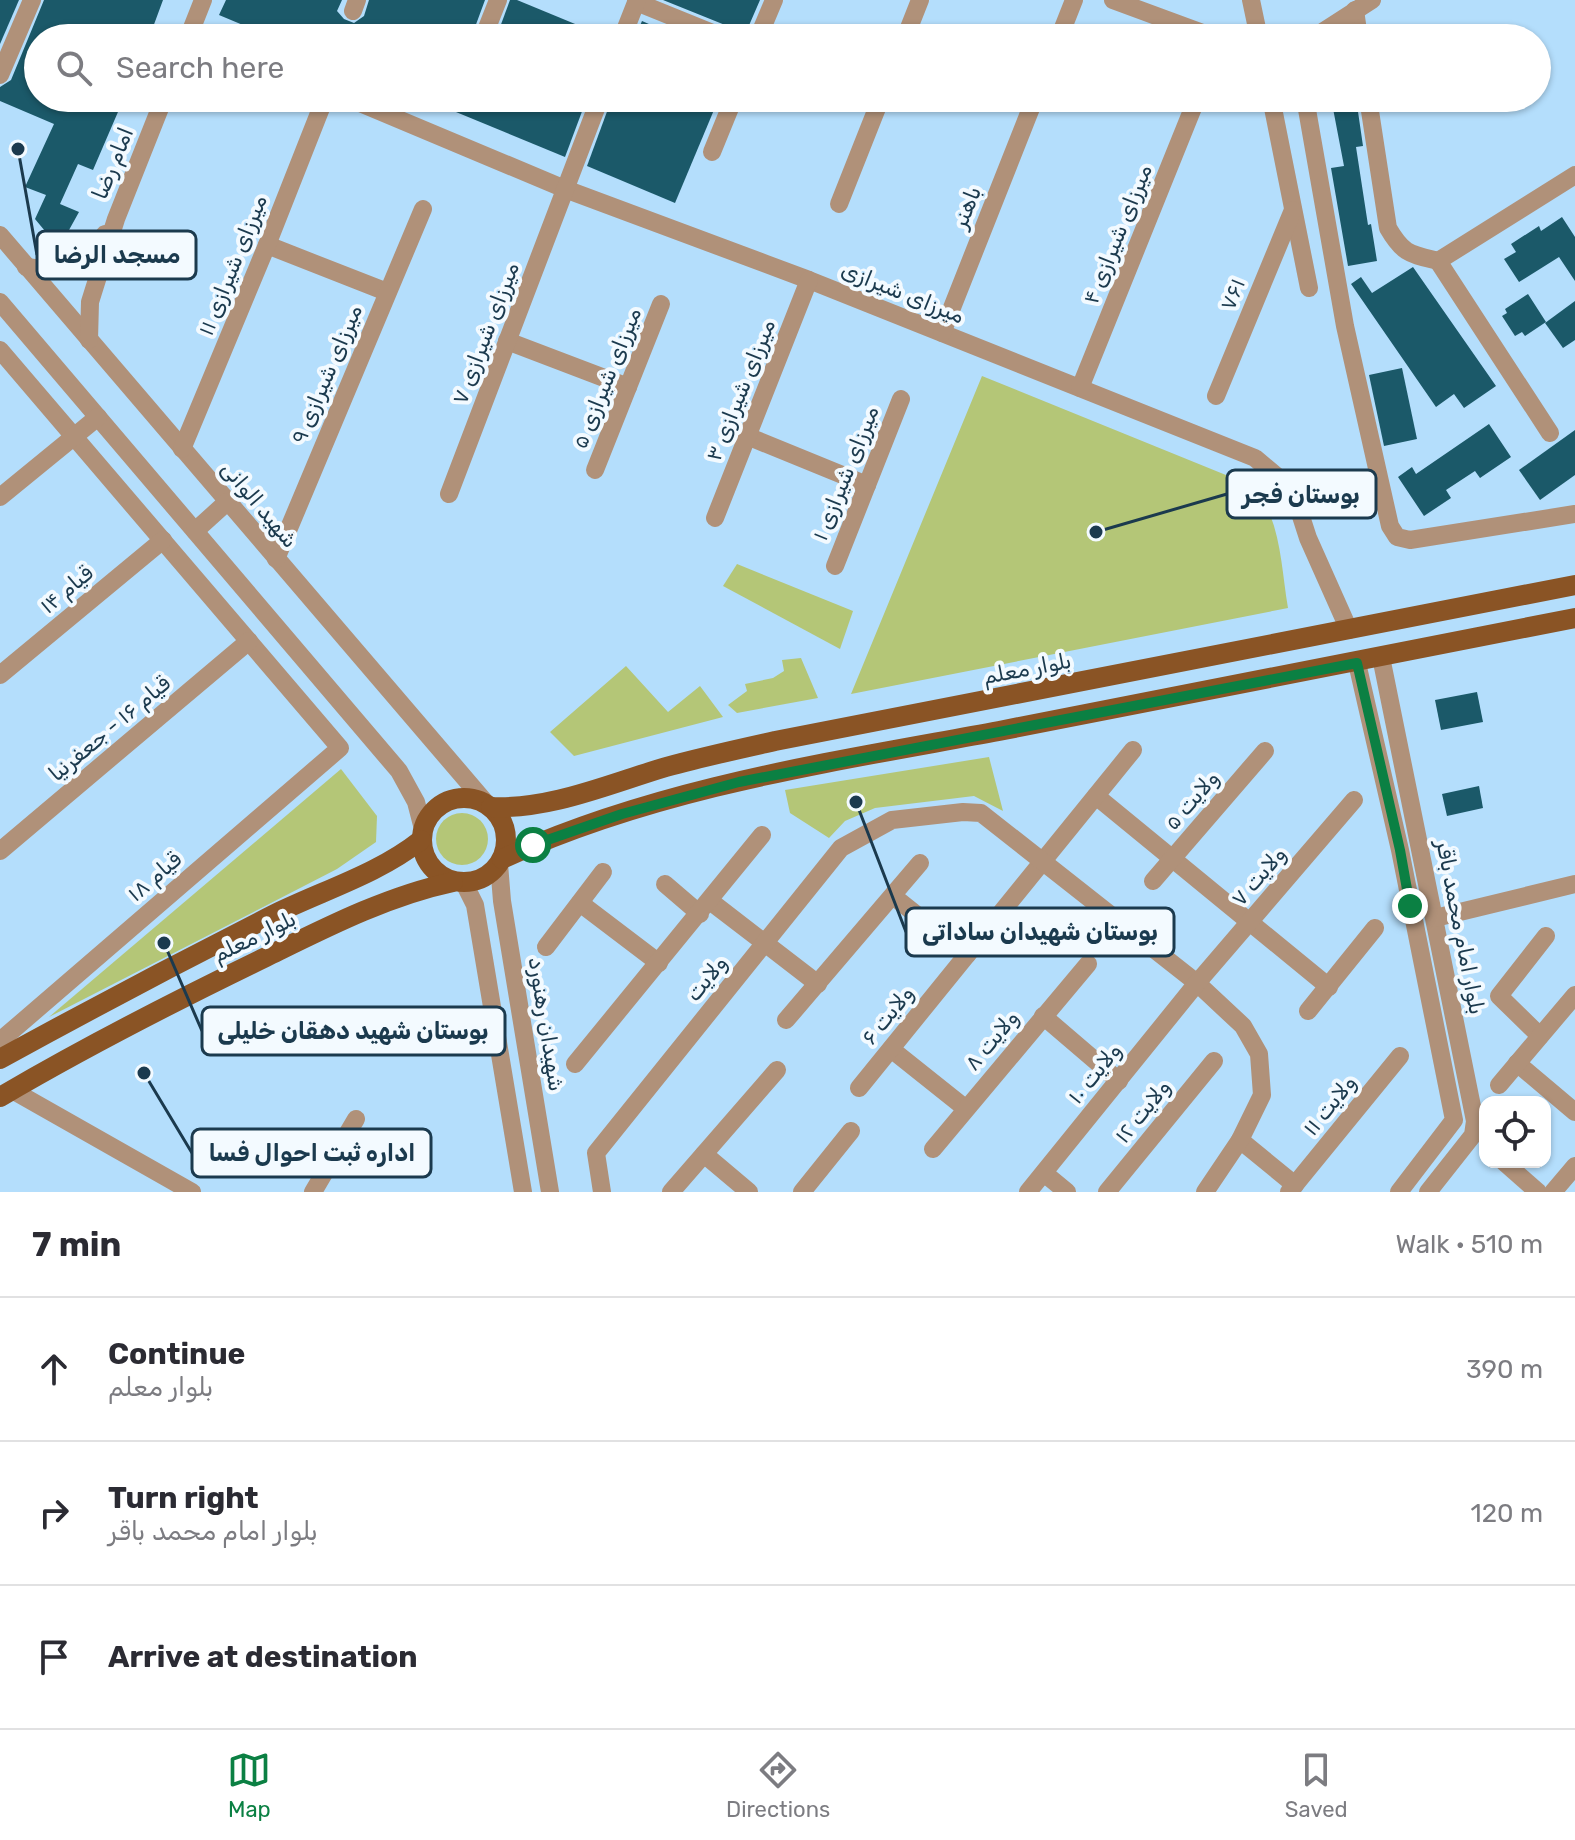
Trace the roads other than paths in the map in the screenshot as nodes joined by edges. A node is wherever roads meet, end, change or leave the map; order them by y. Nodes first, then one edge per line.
1 (32, 0) edge
2 (203, 0) edge
3 (498, 0) edge
4 (774, 0) edge
5 (920, 0) edge
6 (1074, 0) edge
7 (1113, 0) edge
8 (1251, 0) edge
9 (1372, 0) edge
10 (636, 1) edge
11 (1355, 10) junction
12 (196, 24) edge
13 (489, 24) edge
14 (627, 24) edge
15 (691, 24) edge
16 (764, 24) edge
17 (911, 24) edge
18 (1065, 24) edge
19 (1178, 24) edge
20 (1256, 24) edge
21 (1334, 24) edge
22 (1357, 24) edge
23 (0, 75) edge
24 (158, 112) edge
25 (319, 112) edge
26 (381, 112) edge
27 (595, 112) edge
28 (728, 112) edge
29 (875, 112) edge
30 (1029, 112) edge
31 (1191, 112) edge
32 (1274, 112) edge
33 (1307, 112) edge
34 (1370, 112) edge
35 (712, 152) dead end
36 (1575, 175) edge
37 (565, 189) junction
38 (839, 204) dead end
39 (423, 209) dead end
40 (1293, 210) junction
41 (116, 219) junction
42 (0, 235) edge
43 (267, 245) junction
44 (1438, 261) junction
45 (26, 267) junction
46 (809, 280) junction
47 (1309, 288) dead end
48 (387, 292) junction
49 (0, 303) edge
50 (661, 304) dead end
51 (942, 333) junction
52 (89, 340) junction
53 (507, 341) junction
54 (0, 350) edge
55 (628, 387) junction
56 (1080, 388) junction
57 (1216, 396) dead end
58 (901, 399) dead end
59 (98, 417) junction
60 (1550, 433) dead end
61 (74, 436) junction
62 (747, 436) junction
63 (182, 449) junction
64 (595, 470) dead end
65 (867, 485) junction
66 (449, 494) dead end
67 (0, 497) edge
68 (227, 502) junction
69 (1575, 514) edge
70 (715, 518) dead end
71 (195, 531) junction
72 (163, 540) junction
73 (276, 559) junction
74 (835, 566) dead end
75 (1575, 585) edge
76 (1575, 618) edge
77 (1375, 625) junction
78 (1349, 630) junction
79 (249, 641) junction
80 (1381, 657) junction
81 (1357, 663) junction
82 (0, 675) edge
83 (1133, 750) dead end
84 (1265, 751) dead end
85 (1096, 796) junction
86 (1354, 800) dead end
87 (488, 805) junction
88 (422, 834) junction
89 (762, 835) dead end
90 (0, 851) edge
91 (1172, 858) junction
92 (500, 862) junction
93 (1043, 862) junction
94 (920, 863) dead end
95 (603, 872) dead end
96 (1153, 881) dead end
97 (458, 882) junction
98 (665, 884) dead end
99 (1575, 884) edge
100 (893, 896) junction
101 (580, 903) junction
102 (705, 908) junction
103 (1435, 918) junction
104 (1250, 922) junction
105 (1375, 928) dead end
106 (1546, 936) dead end
107 (764, 944) junction
108 (546, 947) dead end
109 (967, 955) junction
110 (659, 963) junction
111 (1088, 964) dead end
112 (1197, 983) junction
113 (818, 984) junction
114 (1329, 987) junction
115 (1575, 995) edge
116 (1308, 1011) dead end
117 (1043, 1016) junction
118 (786, 1020) dead end
119 (1540, 1036) junction
120 (0, 1041) edge
121 (891, 1049) junction
122 (1400, 1056) dead end
123 (0, 1059) edge
124 (1214, 1061) dead end
125 (1517, 1063) junction
126 (575, 1064) dead end
127 (777, 1070) dead end
128 (1119, 1081) junction
129 (1499, 1085) dead end
130 (859, 1088) dead end
131 (6, 1093) edge
132 (965, 1108) junction
133 (1575, 1112) edge
134 (356, 1119) dead end
135 (1454, 1120) junction
136 (851, 1131) dead end
137 (1240, 1140) junction
138 (1479, 1141) edge
139 (933, 1149) dead end
140 (704, 1154) junction
141 (1575, 1166) edge
142 (1511, 1168) edge
143 (1044, 1173) junction
144 (1292, 1188) edge
145 (192, 1192) edge
146 (313, 1192) edge
147 (523, 1192) edge
148 (550, 1192) edge
149 (602, 1192) edge
150 (671, 1192) edge
151 (749, 1192) edge
152 (802, 1192) edge
153 (1028, 1192) edge
154 (1067, 1192) edge
155 (1107, 1192) edge
156 (1205, 1192) edge
157 (1399, 1192) edge
158 (1428, 1192) edge
159 (1538, 1192) edge
160 (1553, 1192) edge

1 - 23 street
2 - 12 street
3 - 13 street
4 - 16 street
5 - 17 street
6 - 18 street
7 - 19 street
8 - 20 street
9 - 11 street
10 - 14 street
10 - 15 street
11 - 21 street
11 - 22 street
24 - 41 street, امام رضا
25 - 43 street, میرزای شیرازی ۱۱
26 - 37 street, میرزای شیرازی
27 - 37 street, میرزای شیرازی ۷
28 - 35 street
29 - 38 street
30 - 51 street, باهنر
31 - 56 street, میرزای شیرازی ۴
32 - 40 street
33 - 69 street
34 - 44 street
36 - 44 street
37 - 46 street, میرزای شیرازی
37 - 53 street, میرزای شیرازی ۷
39 - 48 street, میرزای شیرازی ۹
40 - 47 street
40 - 57 street, ۷۶۱
41 - 45 street
41 - 52 street, امام رضا
42 - 45 street, شهید الوانی
43 - 48 street
43 - 63 street, میرزای شیرازی ۱۱
44 - 60 street
45 - 52 street, شهید الوانی
46 - 51 street, میرزای شیرازی
46 - 62 street, میرزای شیرازی ۳
48 - 73 street, میرزای شیرازی ۹
49 - 59 street
50 - 55 street, میرزای شیرازی ۵
51 - 56 street, میرزای شیرازی
52 - 63 street, شهید الوانی
53 - 55 street
53 - 66 street, میرزای شیرازی ۷
54 - 61 street
55 - 64 street, میرزای شیرازی ۵
56 - 78 street, میرزای شیرازی
58 - 65 street, میرزای شیرازی ۱
59 - 61 street
59 - 71 street
61 - 67 street
61 - 72 street
62 - 65 street
62 - 70 street, میرزای شیرازی ۳
63 - 68 street, شهید الوانی
65 - 74 street, میرزای شیرازی ۱
68 - 71 street
68 - 73 street, شهید الوانی
71 - 88 street
72 - 79 street
72 - 82 street, قیام ۱۴
73 - 87 street, شهید الوانی
75 - 77 main road, بلوار معلم
76 - 80 main road
77 - 78 main road, بلوار معلم
77 - 80 main road
78 - 81 main road
78 - 87 main road, بلوار معلم
79 - 90 street, قیام ۱۶ - جعفرنیا
79 - 120 street, قیام ۱۸
80 - 81 main road
80 - 103 street, بلوار امام محمد باقر
81 - 92 main road
81 - 135 street, بلوار امام محمد باقر
83 - 85 street, ولایت ۶
84 - 91 street, ولایت ۵
85 - 91 street
85 - 93 street, ولایت ۶
86 - 104 street, ولایت ۷
87 - 88 main road
87 - 92 main road
88 - 97 main road
88 - 123 main road, بلوار معلم
89 - 102 street
91 - 96 street, ولایت ۵
91 - 104 street
92 - 97 main road
92 - 148 street, شهیدان رهنورد
93 - 107 street, ولایت
93 - 109 street, ولایت ۶
93 - 112 street
94 - 100 street
95 - 101 street
97 - 131 main road, بلوار معلم
97 - 147 street
98 - 102 street
99 - 103 street
100 - 109 street
100 - 113 street
101 - 108 street
101 - 110 street
102 - 107 street
102 - 110 street
103 - 138 street, بلوار امام محمد باقر
104 - 112 street, ولایت ۷
104 - 114 street
105 - 114 street
106 - 119 street
107 - 113 street
107 - 149 street, ولایت
109 - 121 street, ولایت ۶
110 - 126 street
111 - 117 street, ولایت ۸
112 - 128 street, ولایت ۱۰
112 - 137 street
113 - 118 street
114 - 116 street
115 - 119 street
117 - 128 street
117 - 132 street, ولایت ۸
119 - 125 street
121 - 130 street, ولایت ۶
121 - 132 street
122 - 144 street, ولایت ۱۱
124 - 155 street, ولایت ۱۲
125 - 129 street
125 - 133 street
127 - 140 street
128 - 143 street, ولایت ۱۰
131 - 145 street
132 - 139 street, ولایت ۸
134 - 146 street
135 - 138 street
135 - 157 street
136 - 152 street
137 - 144 street, ولایت ۱۱
137 - 156 street
138 - 158 street
140 - 150 street
140 - 151 street
141 - 160 street
142 - 159 street
143 - 153 street, ولایت ۱۰
143 - 154 street

